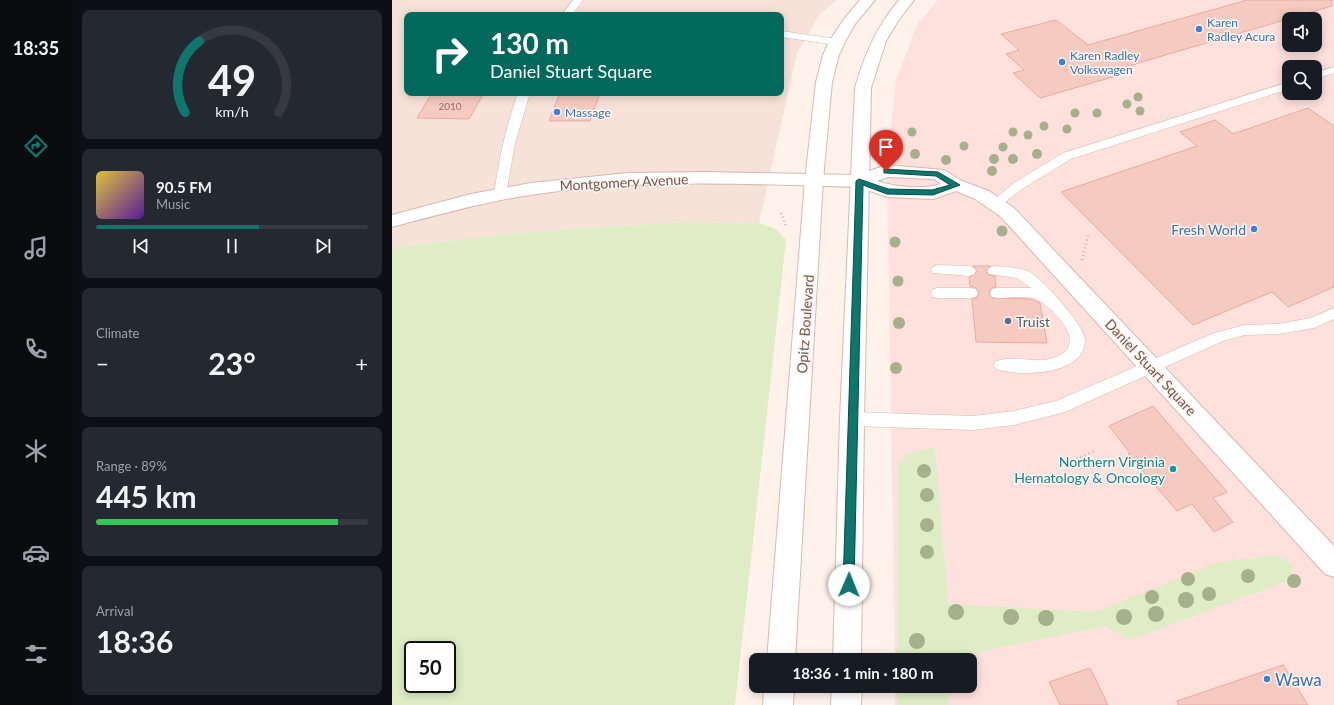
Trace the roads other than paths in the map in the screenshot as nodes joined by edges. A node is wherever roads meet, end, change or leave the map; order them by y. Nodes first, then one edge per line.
1 (578, 0) edge
2 (868, 0) edge
3 (902, 4) edge
4 (569, 12) edge
5 (784, 34) edge
6 (837, 42) junction
7 (1334, 70) edge
8 (1322, 74) edge
9 (1282, 87) edge
10 (523, 96) edge
11 (814, 180) junction
12 (859, 181) junction
13 (500, 194) junction
14 (996, 203) junction
15 (392, 221) edge
16 (938, 282) joint
17 (1050, 300) junction
18 (1334, 313) edge
19 (1001, 365) dead end
20 (1151, 367) junction
21 (852, 419) junction
22 (1334, 565) edge
23 (781, 653) edge
24 (847, 653) edge
25 (779, 693) edge
26 (847, 693) edge
27 (778, 705) edge
28 (846, 705) edge

1 - 4 lane
2 - 6 main road, Opitz Boulevard
3 - 12 main road
5 - 6 lane
6 - 11 main road, Opitz Boulevard
7 - 8 lane
9 - 14 lane
10 - 13 lane
11 - 12 main road, Montgomery Avenue
11 - 13 main road, Montgomery Avenue
11 - 23 main road, Opitz Boulevard
12 - 14 main road, Daniel Stuart Square
12 - 21 main road
13 - 15 main road, Montgomery Avenue
14 - 20 main road, Daniel Stuart Square
16 - 16 lane
17 - 17 lane
17 - 19 lane
18 - 20 lane
20 - 21 lane
20 - 22 main road, Daniel Stuart Square
21 - 24 main road
25 - 27 main road
26 - 28 main road

